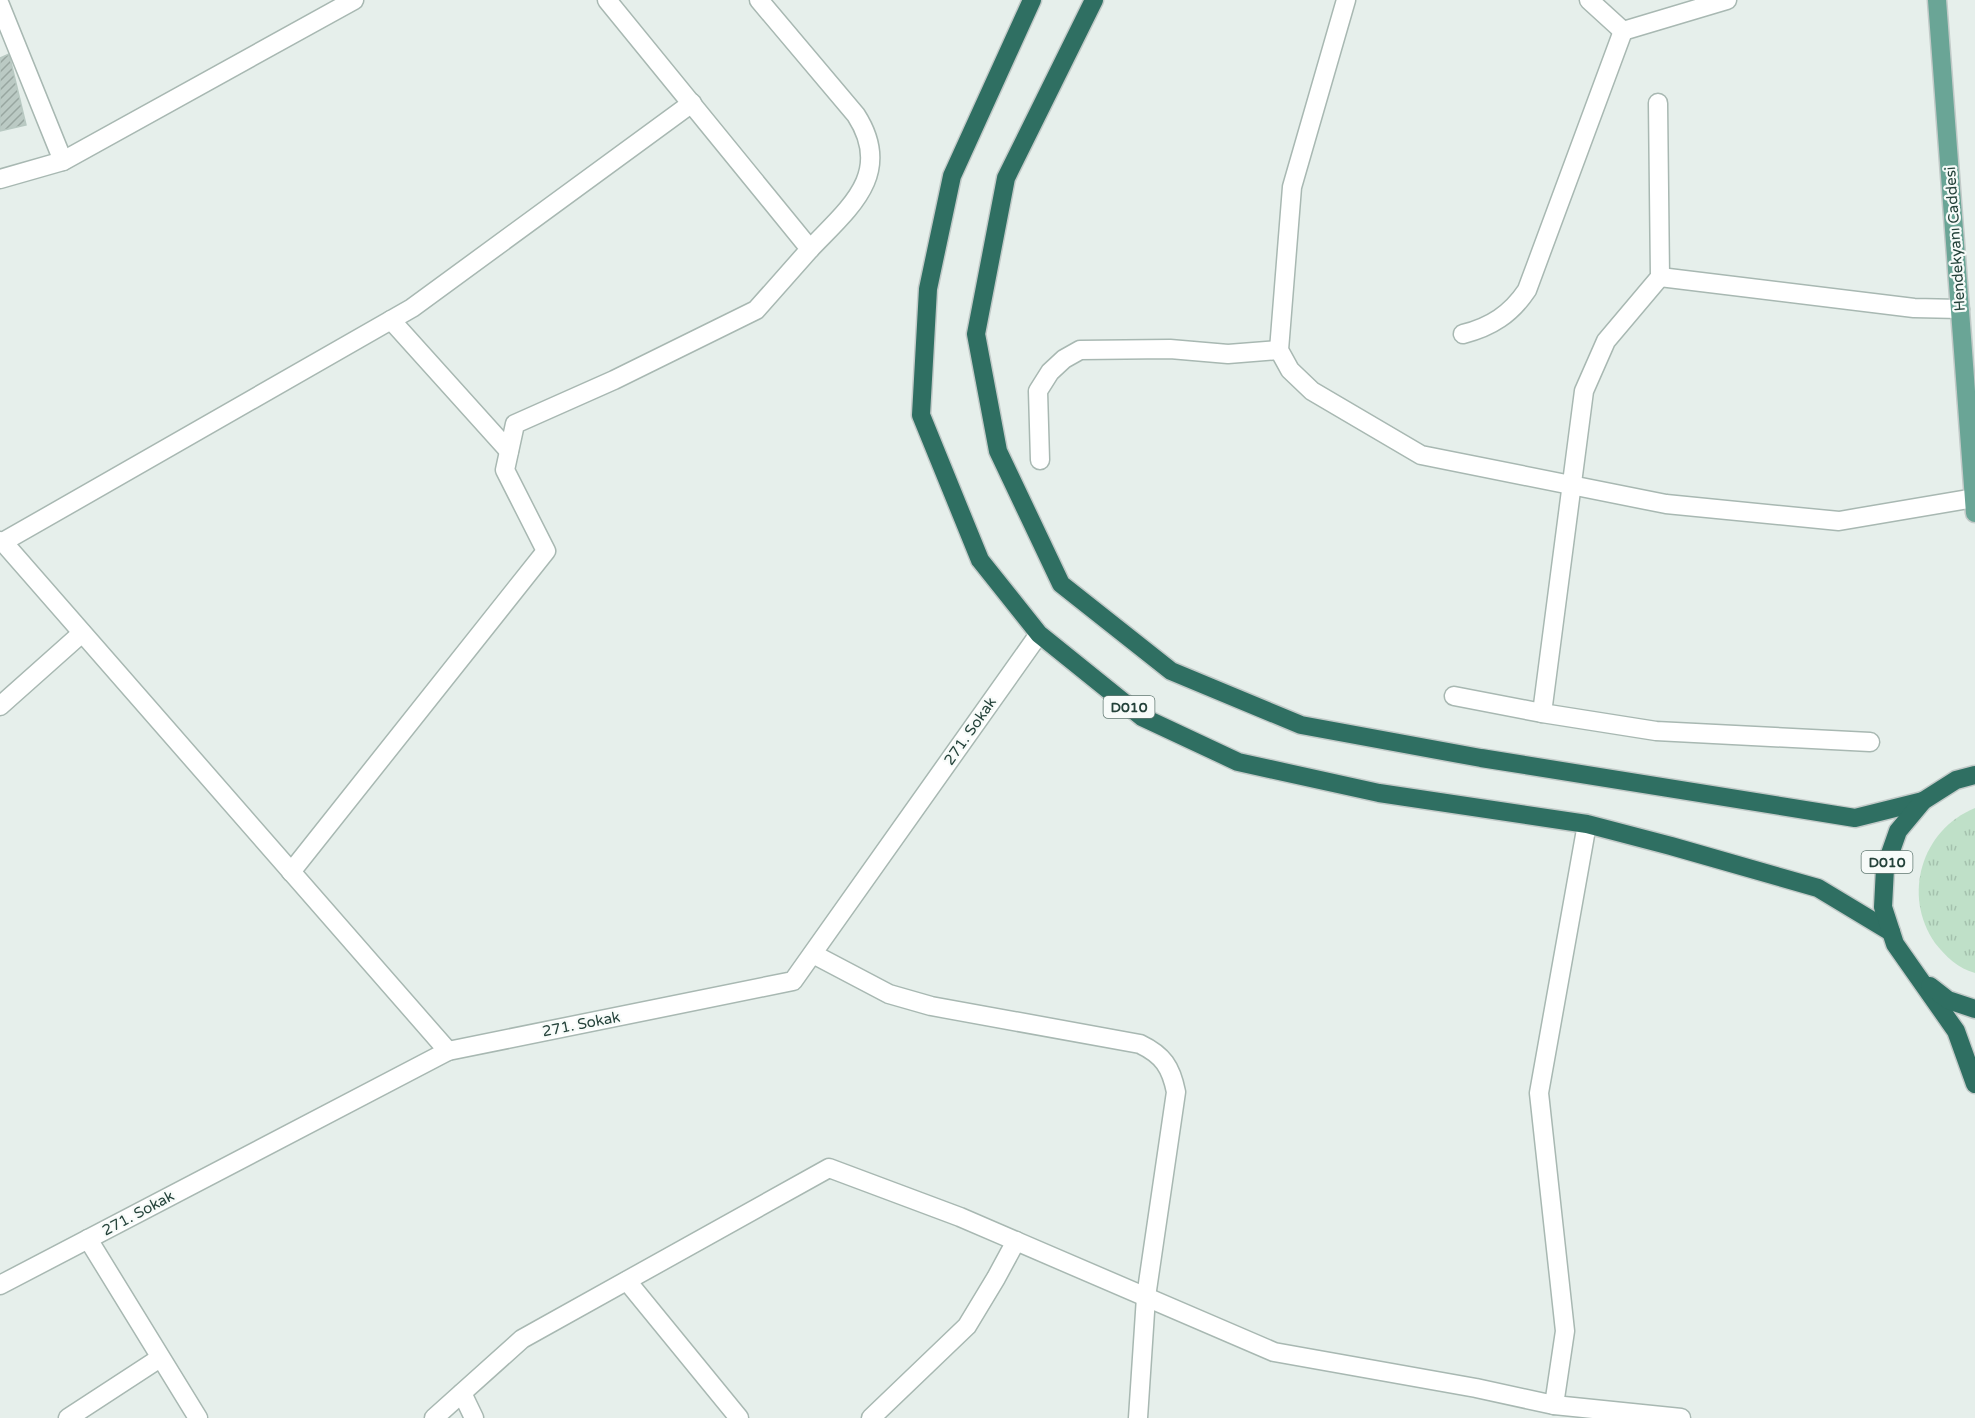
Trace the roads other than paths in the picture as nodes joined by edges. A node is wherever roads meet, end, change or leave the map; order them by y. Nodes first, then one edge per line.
1 (354, 0) edge
2 (607, 0) edge
3 (759, 0) edge
4 (1032, 0) edge
5 (1094, 0) edge
6 (1346, 0) edge
7 (1589, 0) edge
8 (1726, 0) edge
9 (1937, 0) edge
10 (0, 5) edge
11 (1623, 32) junction
12 (692, 103) junction
13 (1658, 103) dead end
14 (63, 161) junction
15 (0, 179) edge
16 (810, 249) junction
17 (1660, 276) junction
18 (1960, 309) junction
19 (391, 321) junction
20 (1463, 334) dead end
21 (1279, 350) junction
22 (509, 451) junction
23 (1040, 460) dead end
24 (1571, 485) junction
25 (1974, 506) edge
26 (1, 541) edge
27 (82, 633) junction
28 (1039, 634) junction
29 (1454, 696) dead end
30 (0, 706) edge
31 (1542, 713) junction
32 (1870, 742) dead end
33 (1975, 775) edge
34 (1923, 801) junction
35 (1587, 824) junction
36 (291, 872) junction
37 (1891, 932) junction
38 (813, 954) junction
39 (1917, 976) junction
40 (1975, 1009) edge
41 (448, 1051) junction
42 (1975, 1084) edge
43 (88, 1239) junction
44 (1016, 1241) junction
45 (627, 1281) junction
46 (0, 1285) edge
47 (1146, 1297) junction
48 (160, 1358) junction
49 (462, 1393) junction
50 (1554, 1405) junction
51 (68, 1418) edge
52 (198, 1418) edge
53 (434, 1418) edge
54 (474, 1418) edge
55 (739, 1418) edge
56 (871, 1418) edge
57 (1138, 1418) edge
58 (1681, 1418) edge

1 - 14 street
2 - 12 street
3 - 16 street
4 - 28 highway, D010
5 - 34 highway, D010
6 - 21 street
7 - 11 street
8 - 11 street
9 - 18 main road, Hendekyanı Caddesi
10 - 14 street
11 - 20 street
12 - 16 street
12 - 19 street
13 - 17 street
14 - 15 street
16 - 22 street
17 - 18 street
17 - 24 street
18 - 25 main road, Hendekyanı Caddesi
19 - 22 street
19 - 26 street
21 - 23 street
21 - 24 street
22 - 36 street
24 - 25 street
24 - 31 street
26 - 27 street
27 - 30 street
27 - 36 street
28 - 35 highway, D010
28 - 38 street, 271. Sokak
29 - 31 street
31 - 32 street
33 - 34 highway, D010
34 - 37 highway, D010
35 - 37 highway, D010
35 - 50 street
36 - 41 street
37 - 39 highway, D010
38 - 41 street, 271. Sokak
38 - 47 street
39 - 40 highway, D010
39 - 42 highway
41 - 43 street, 271. Sokak
43 - 46 street, 271. Sokak
43 - 48 street
44 - 45 street
44 - 47 street
44 - 56 street
45 - 49 street
45 - 55 street
47 - 50 street
47 - 57 street
48 - 51 street
48 - 52 street
49 - 53 street
49 - 54 street
50 - 58 street

